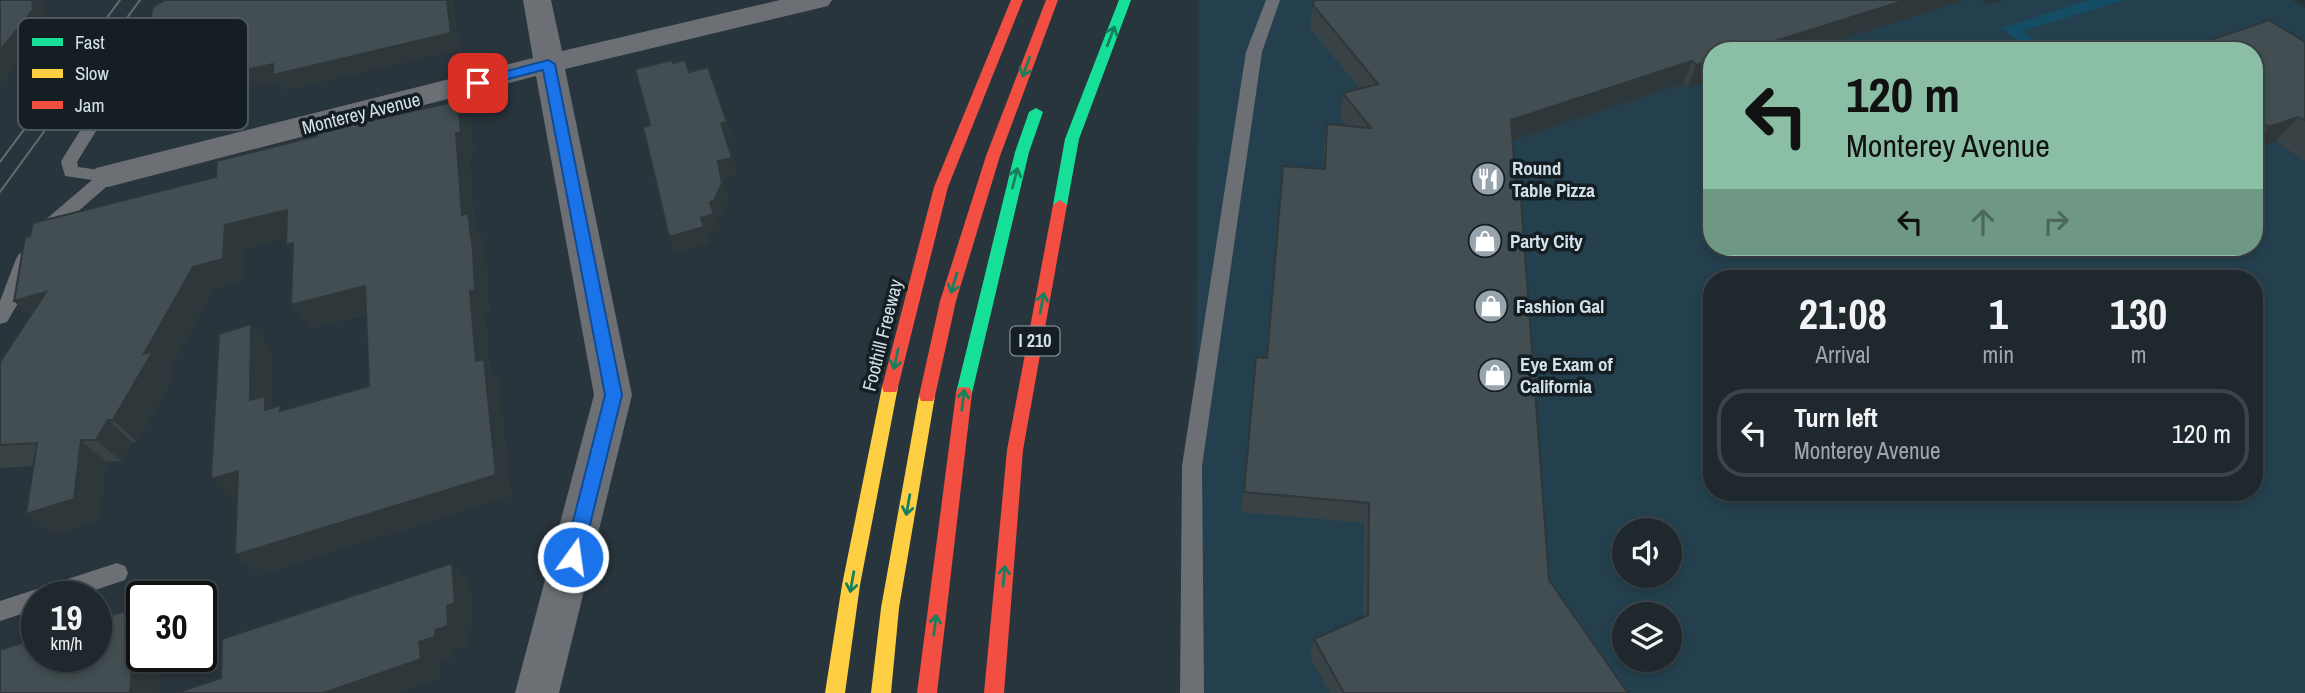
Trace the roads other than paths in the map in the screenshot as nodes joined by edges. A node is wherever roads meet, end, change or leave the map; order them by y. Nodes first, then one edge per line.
1 (207, 0) edge
2 (537, 0) edge
3 (818, 0) edge
4 (1017, 0) edge
5 (1125, 0) edge
6 (1273, 0) edge
7 (1051, 2) edge
8 (159, 18) edge
9 (548, 64) junction
10 (1040, 101) dead end
11 (89, 130) edge
12 (108, 176) junction
13 (0, 317) edge
14 (117, 573) dead end
15 (93, 581) edge
16 (21, 604) edge
17 (0, 611) edge
18 (537, 693) edge
19 (835, 693) edge
20 (881, 693) edge
21 (927, 693) edge
22 (994, 693) edge
23 (1192, 693) edge

1 - 8 lane
2 - 9 street
3 - 9 street, Monterey Avenue
4 -> 19 highway, Foothill Freeway
22 -> 5 highway, I 210
6 - 23 lane
7 -> 20 highway
9 - 12 street, Monterey Avenue
9 - 18 street
21 -> 10 highway
11 - 12 lane
12 - 13 lane
14 - 15 lane
16 - 17 lane

